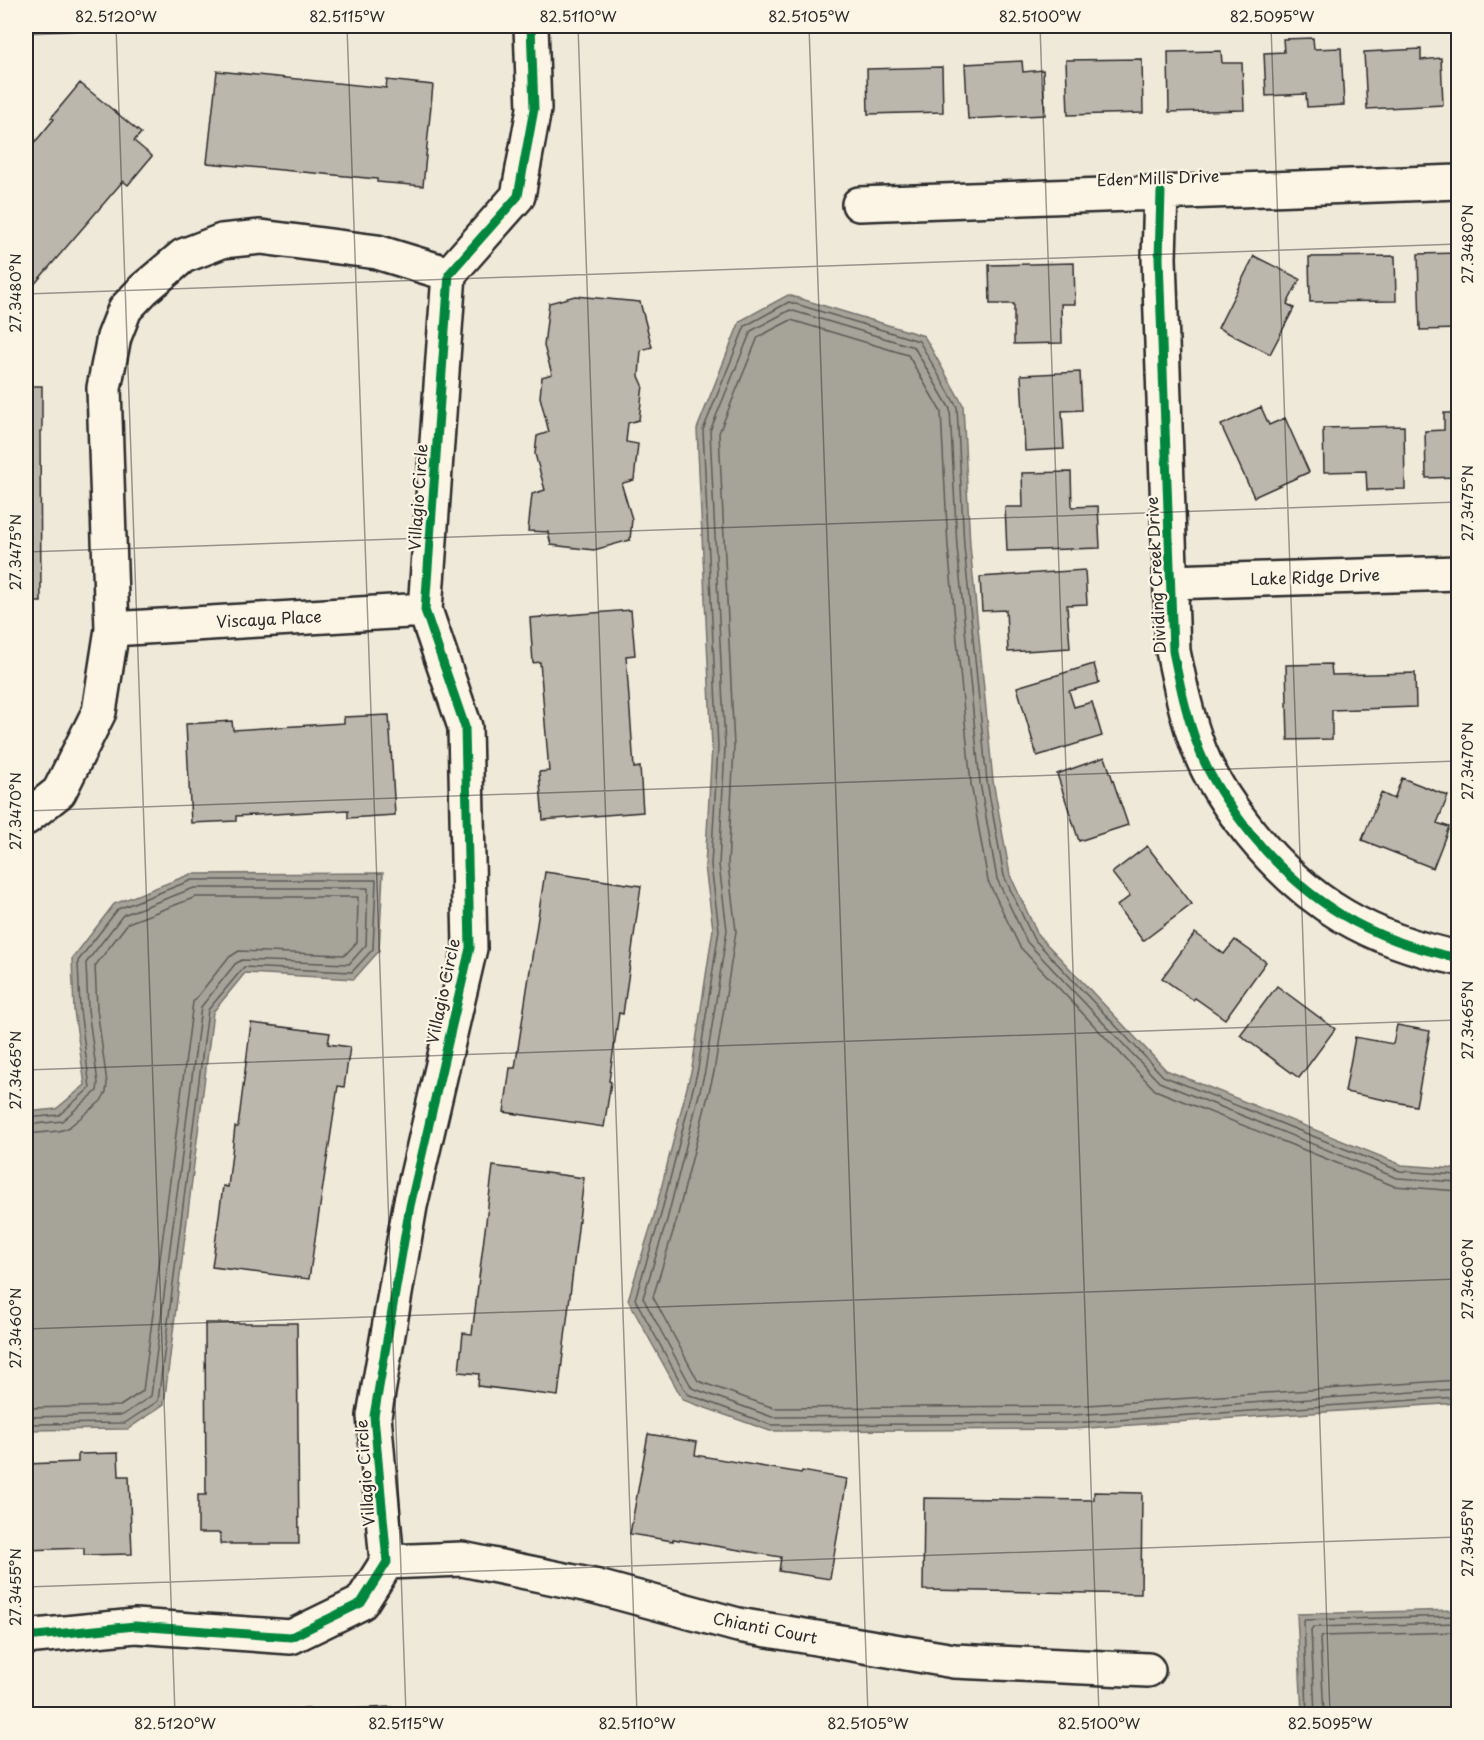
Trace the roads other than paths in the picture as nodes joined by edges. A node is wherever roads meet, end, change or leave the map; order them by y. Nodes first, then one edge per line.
1 (531, 26) edge
2 (1458, 182) edge
3 (1161, 192) junction
4 (859, 204) dead end
5 (449, 274) junction
6 (1458, 573) edge
7 (1171, 582) junction
8 (425, 610) junction
9 (112, 628) junction
10 (26, 818) edge
11 (1458, 958) edge
12 (387, 1562) junction
13 (26, 1637) edge
14 (1148, 1670) dead end

1 - 5 street
2 - 3 street, Eden Mills Drive
3 - 4 street, Eden Mills Drive
3 - 7 street, Dividing Creek Drive
5 - 8 street, Villagio Circle
5 - 9 street
6 - 7 street, Lake Ridge Drive
7 - 11 street, Dividing Creek Drive
8 - 9 street, Viscaya Place
8 - 12 street, Villagio Circle
9 - 10 street
12 - 13 street
12 - 14 street, Chianti Court

